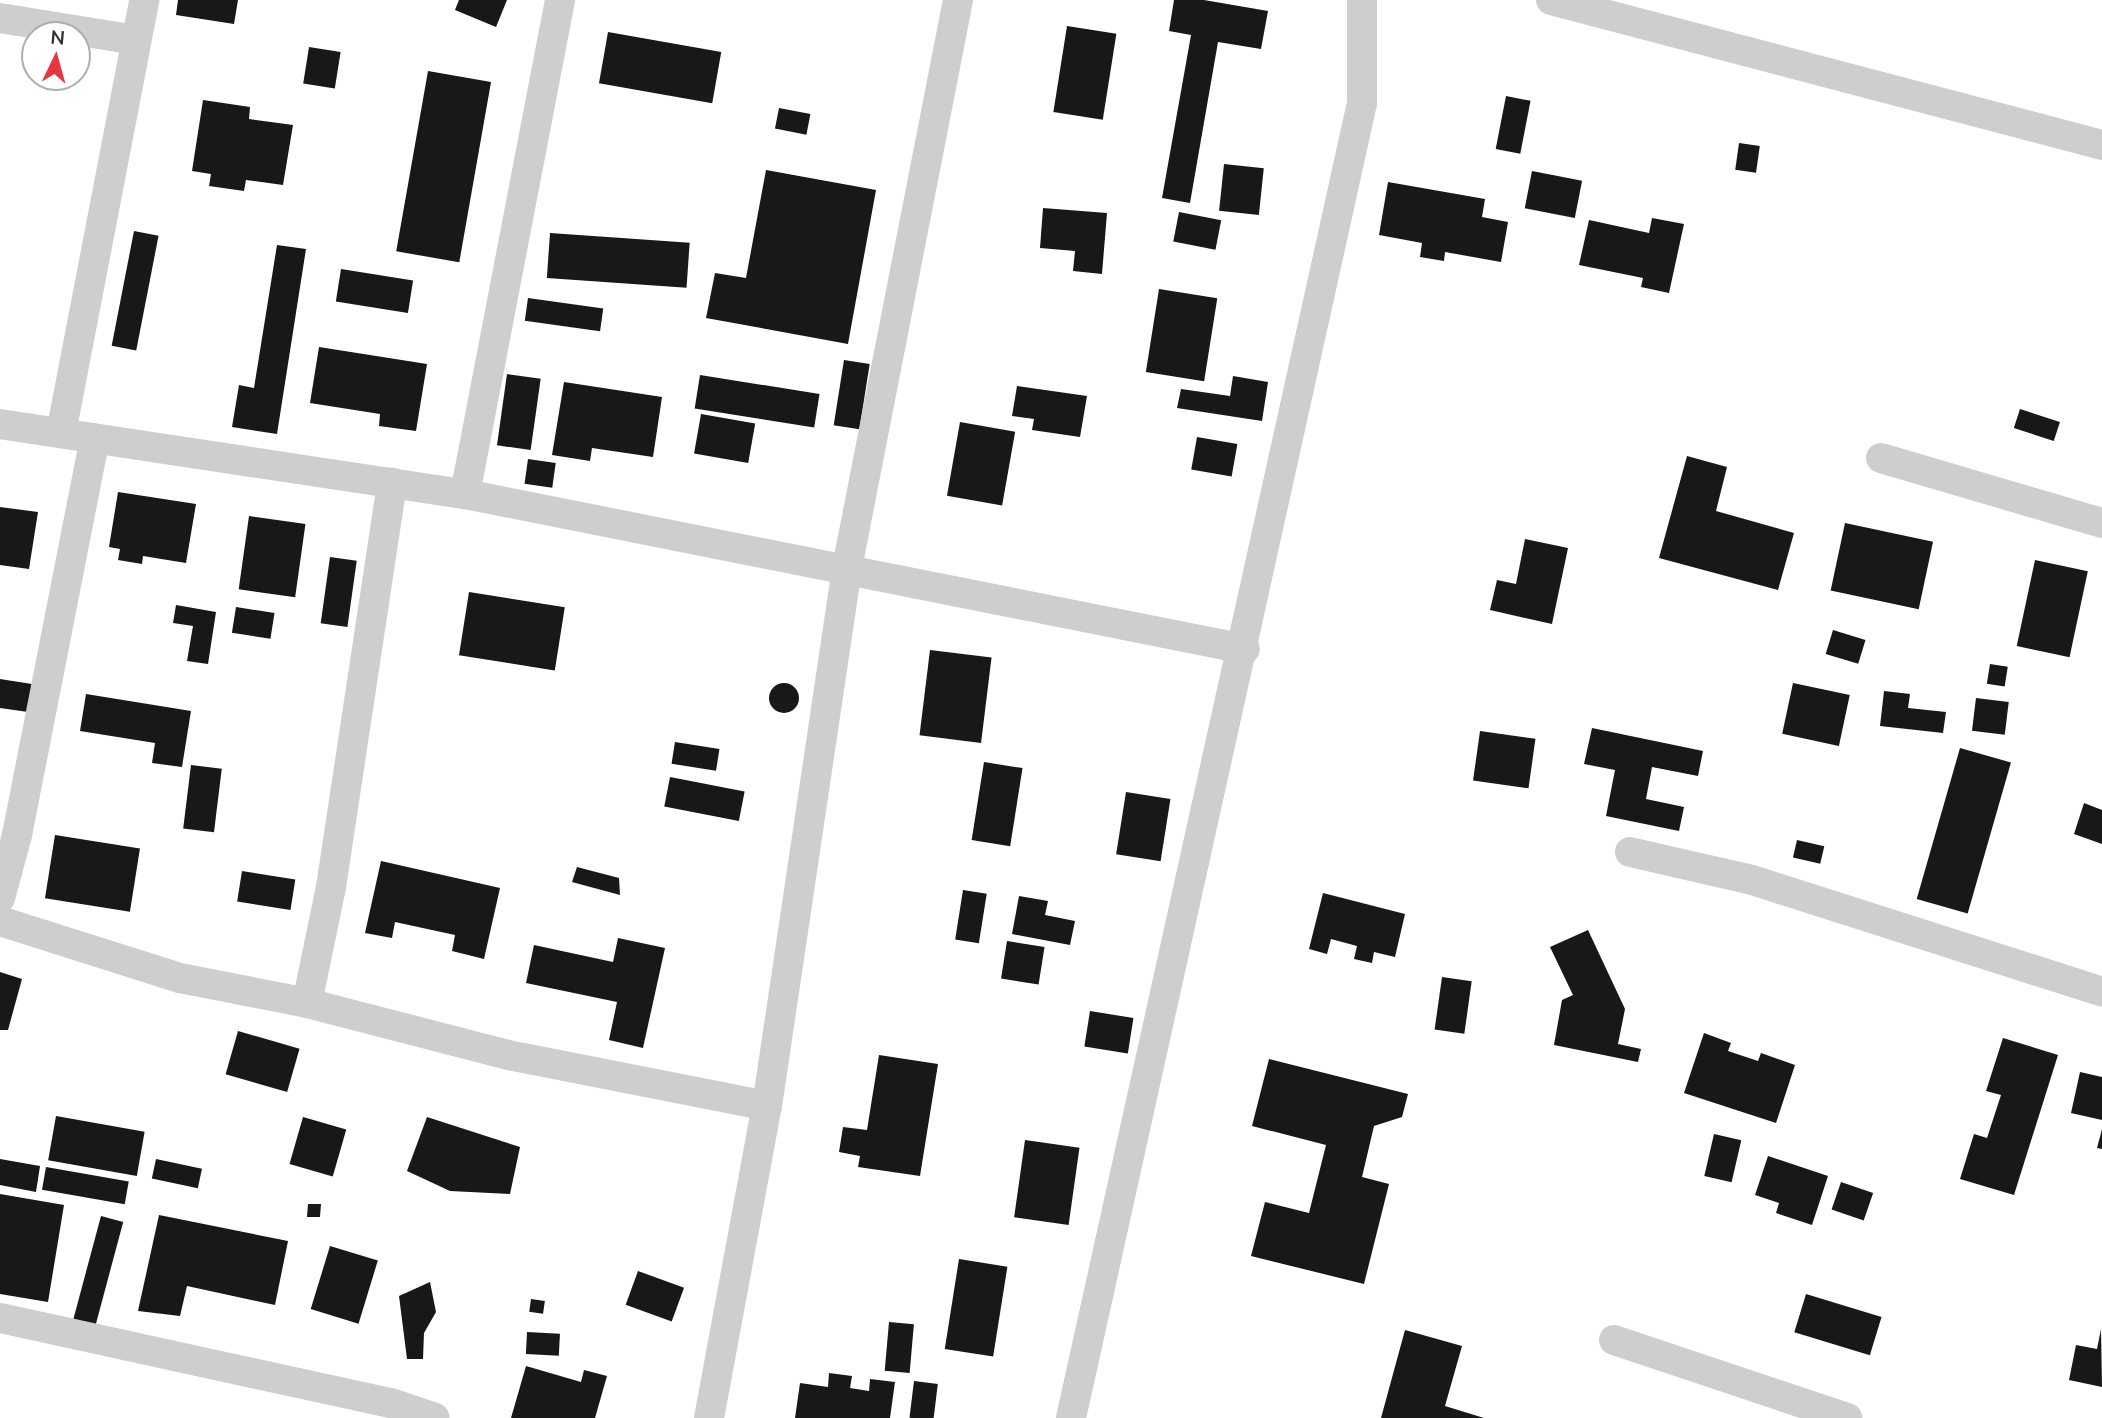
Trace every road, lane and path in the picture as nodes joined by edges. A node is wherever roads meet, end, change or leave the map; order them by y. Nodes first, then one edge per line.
1 (144, 0) edge
2 (560, 0) edge
3 (958, 0) edge
4 (1362, 0) edge
5 (1551, 0) edge
6 (0, 18) edge
7 (136, 40) junction
8 (2102, 145) edge
9 (0, 424) edge
10 (61, 433) junction
11 (95, 439) junction
12 (1881, 457) dead end
13 (392, 483) junction
14 (465, 494) junction
15 (2102, 523) edge
16 (847, 568) junction
17 (1245, 649) junction
18 (1630, 852) dead end
19 (0, 898) edge
20 (0, 921) edge
21 (2102, 992) edge
22 (307, 1003) junction
23 (767, 1106) junction
24 (0, 1318) edge
25 (1614, 1340) dead end
26 (435, 1418) edge
27 (709, 1418) edge
28 (1071, 1418) edge
29 (1847, 1418) edge

1 - 7 street
2 - 14 street
3 - 16 street
4 - 17 street
5 - 8 street
6 - 7 street
7 - 10 street
9 - 10 street
10 - 11 street
11 - 13 street
11 - 19 street
12 - 15 street
13 - 14 street
13 - 22 street
14 - 16 street
16 - 17 street
16 - 23 street
17 - 28 street
18 - 21 street
20 - 22 street
22 - 23 street
23 - 27 street
24 - 26 street
25 - 29 street

